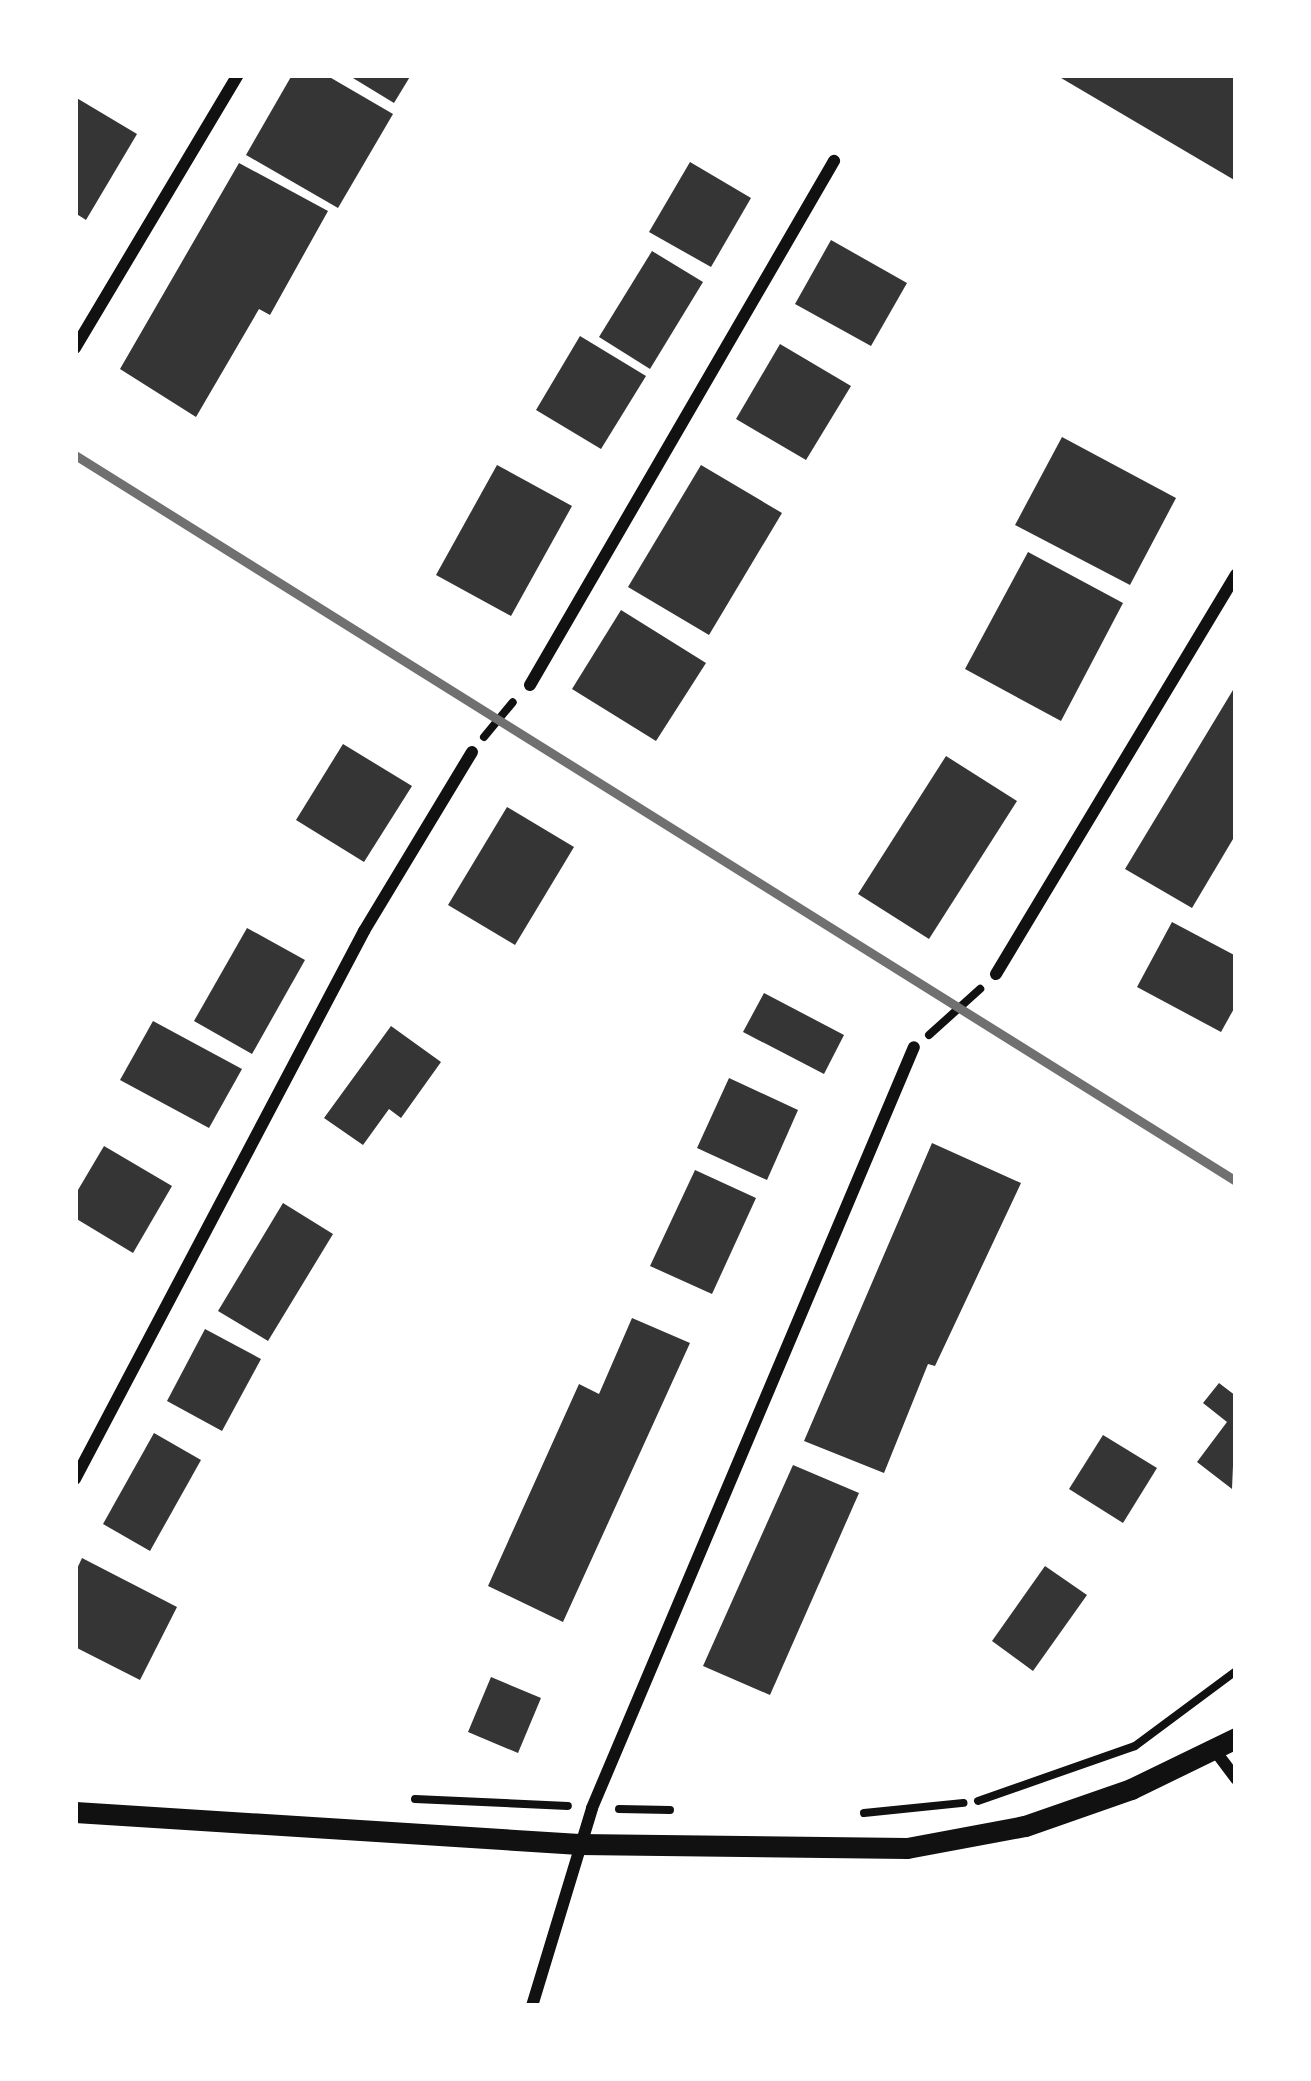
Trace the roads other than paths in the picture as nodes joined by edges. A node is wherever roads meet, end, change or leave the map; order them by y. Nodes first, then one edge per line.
1 (238, 75) edge
2 (834, 161) dead end
3 (75, 349) edge
4 (1236, 575) edge
5 (530, 685) road end
6 (472, 752) road end
7 (996, 974) road end
8 (914, 1047) road end
9 (75, 1479) edge
10 (1236, 1738) edge
11 (1216, 1752) junction
12 (1236, 1779) edge
13 (75, 1812) edge
14 (579, 1844) junction
15 (532, 2006) edge

1 - 3 street
2 - 5 street
4 - 7 street
6 - 9 street
8 - 14 street
10 - 11 street
11 - 12 street
11 - 14 street
13 - 14 street
14 - 15 street

